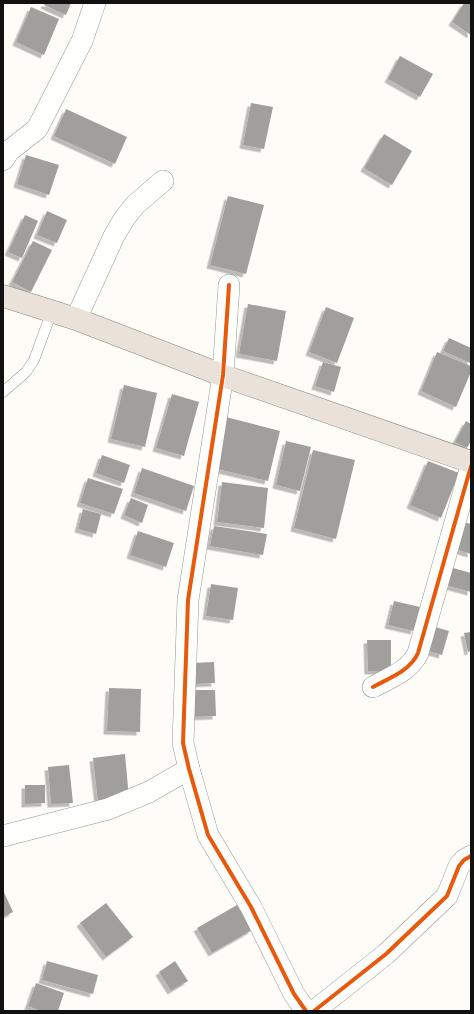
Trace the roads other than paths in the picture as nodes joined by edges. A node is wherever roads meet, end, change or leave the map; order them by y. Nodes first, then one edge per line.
1 (95, 3) edge
2 (3, 160) edge
3 (163, 181) dead end
4 (229, 285) dead end
5 (3, 296) edge
6 (52, 311) junction
7 (76, 319) junction
8 (223, 376) junction
9 (3, 392) edge
10 (471, 462) edge
11 (471, 466) edge
12 (373, 687) dead end
13 (189, 769) junction
14 (3, 836) edge
15 (471, 856) edge
16 (306, 1011) edge
17 (314, 1011) edge

1 - 2 street
3 - 7 street
4 - 8 street
5 - 6 highway
6 - 7 highway
6 - 9 lane
7 - 8 highway
8 - 10 highway
8 - 13 street
11 - 12 street
13 - 14 street
13 - 16 street
15 - 17 street

